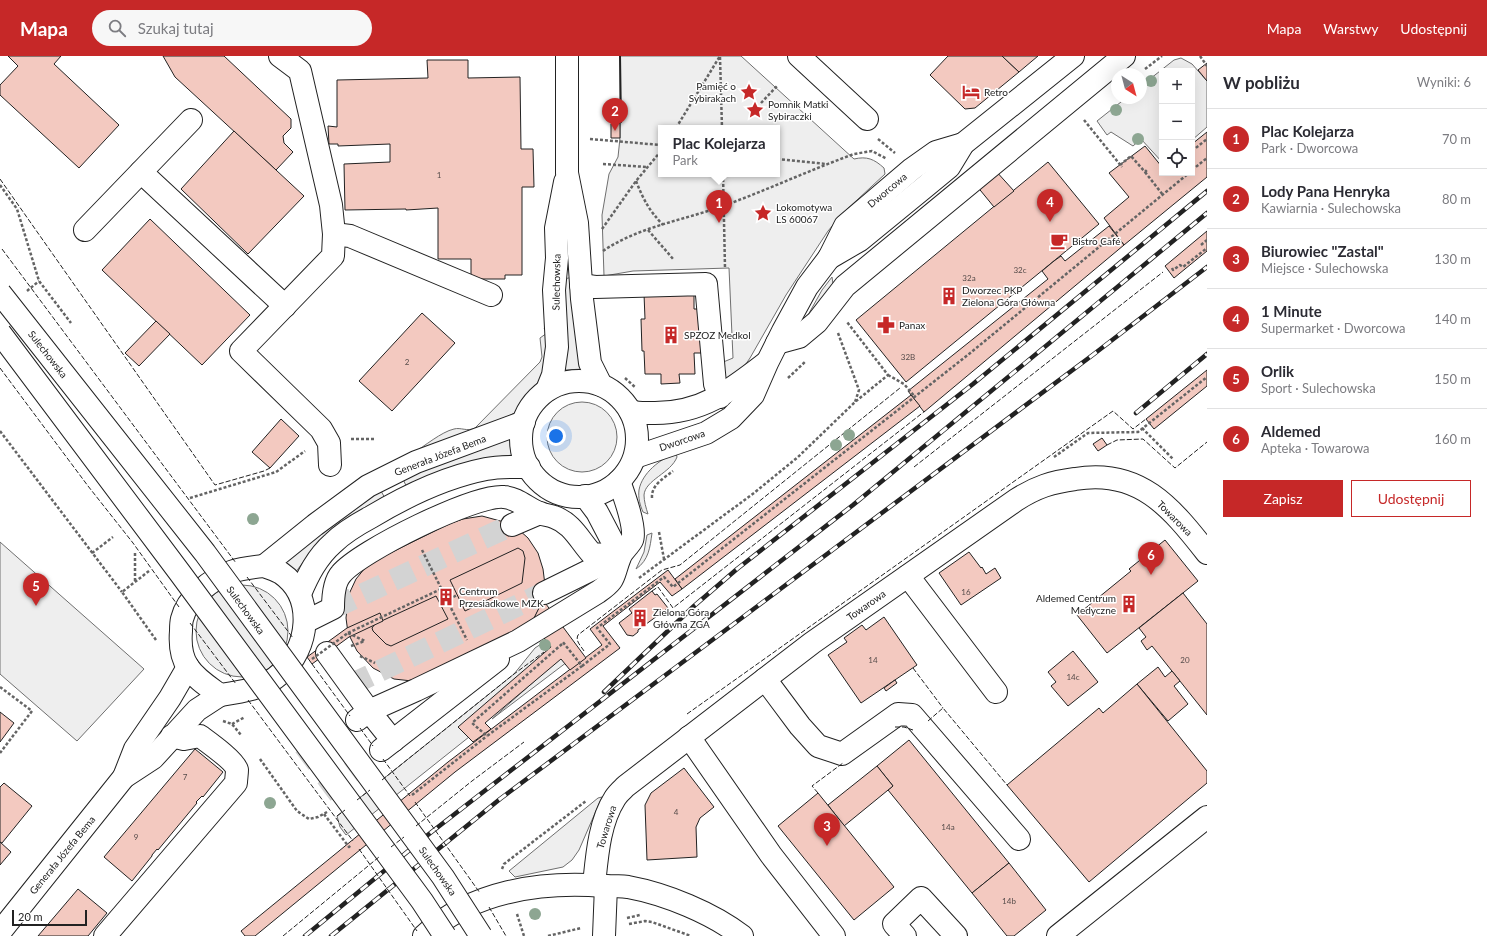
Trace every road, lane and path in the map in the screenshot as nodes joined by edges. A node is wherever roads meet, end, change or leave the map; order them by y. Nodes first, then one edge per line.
1 (280, 56) edge
2 (567, 56) edge
3 (720, 56) edge
4 (799, 56) edge
5 (1073, 56) edge
6 (1124, 56) edge
7 (1162, 56) edge
8 (1200, 56) edge
9 (1207, 66) edge
10 (1147, 68) edge
11 (778, 85) dead end
12 (761, 104) dead end
13 (1081, 116) dead end
14 (867, 119) joint
15 (191, 120) dead end
16 (678, 125) edge
17 (722, 125) edge
18 (568, 137) junction
19 (1207, 139) edge
20 (658, 146) edge
21 (1195, 149) edge
22 (896, 154) dead end
23 (658, 155) edge
24 (780, 158) edge
25 (1207, 158) edge
26 (889, 160) dead end
27 (603, 164) dead end
28 (826, 164) junction
29 (648, 167) junction
30 (1195, 168) edge
31 (1148, 169) dead end
32 (141, 172) junction
33 (1145, 172) junction
34 (568, 173) junction
35 (1185, 176) edge
36 (723, 177) edge
37 (636, 181) junction
38 (0, 185) edge
39 (1163, 195) junction
40 (724, 206) junction
41 (663, 225) junction
42 (85, 230) dead end
43 (602, 230) dead end
44 (648, 230) junction
45 (334, 234) junction
46 (1207, 240) edge
47 (1201, 245) dead end
48 (1207, 248) edge
49 (600, 254) dead end
50 (1172, 268) dead end
51 (700, 284) junction
52 (581, 285) junction
53 (0, 292) edge
54 (491, 295) dead end
55 (285, 306) junction
56 (842, 316) dead end
57 (71, 323) dead end
58 (838, 329) dead end
59 (0, 333) edge
60 (777, 343) junction
61 (767, 363) junction
62 (621, 374) dead end
63 (888, 375) junction
64 (1207, 377) edge
65 (601, 385) junction
66 (547, 390) junction
67 (640, 392) dead end
68 (720, 397) junction
69 (915, 397) junction
70 (630, 411) junction
71 (1164, 412) dead end
72 (524, 422) junction
73 (1142, 428) dead end
74 (0, 431) edge
75 (375, 439) dead end
76 (329, 443) junction
77 (635, 457) junction
78 (1173, 459) dead end
79 (330, 465) dead end
80 (529, 467) junction
81 (675, 469) dead end
82 (619, 481) junction
83 (585, 496) junction
84 (185, 499) dead end
85 (653, 501) dead end
86 (540, 513) junction
87 (512, 526) tunnel mouth
88 (659, 532) dead end
89 (113, 537) dead end
90 (420, 546) dead end
91 (135, 548) dead end
92 (1207, 553) edge
93 (92, 554) junction
94 (620, 556) junction
95 (664, 559) dead end
96 (264, 566) junction
97 (147, 572) dead end
98 (908, 576) junction
99 (135, 582) junction
100 (441, 589) junction
101 (122, 592) junction
102 (544, 593) tunnel mouth
103 (300, 594) junction
104 (457, 595) dead end
105 (447, 600) junction
106 (440, 604) dead end
107 (305, 622) junction
108 (348, 626) dead end
109 (348, 633) junction
110 (345, 641) dead end
111 (518, 641) junction
112 (563, 643) dead end
113 (159, 645) dead end
114 (568, 648) dead end
115 (331, 649) junction
116 (477, 660) junction
117 (307, 663) dead end
118 (582, 666) junction
119 (188, 667) junction
120 (765, 679) junction
121 (0, 687) edge
122 (996, 692) dead end
123 (220, 695) junction
124 (363, 715) junction
125 (172, 736) junction
126 (690, 737) junction
127 (0, 752) edge
128 (124, 777) junction
129 (585, 802) dead end
130 (324, 814) dead end
131 (1207, 818) edge
132 (343, 838) dead end
133 (1019, 839) dead end
134 (503, 873) dead end
135 (600, 886) junction
136 (515, 908) dead end
137 (0, 932) edge
138 (604, 933) edge
139 (105, 936) edge
140 (424, 936) edge
141 (445, 936) edge
142 (481, 936) edge
143 (524, 936) edge
144 (691, 936) edge
145 (742, 936) edge
146 (834, 936) edge
147 (904, 936) edge
148 (956, 936) edge
149 (1058, 936) edge

1 - 45 street
2 - 18 street, Sulechowska
3 - 16 path
3 - 17 path
4 - 14 street
5 - 60 street, Dworcowa
6 - 60 street
7 - 10 path
8 - 9 path
11 - 12 path
13 - 33 path
14 - 22 path
15 - 32 street
18 - 20 path
18 - 34 street, Sulechowska
19 - 21 path
23 - 29 path
24 - 28 path
25 - 30 path
26 - 28 path
27 - 29 path
28 - 40 path
29 - 37 path
31 - 33 path
32 - 42 street
32 - 55 street
33 - 39 path
34 - 52 street, Sulechowska
34 - 66 street, Sulechowska
35 - 39 path
36 - 40 path
37 - 41 path
37 - 43 path
38 - 57 path
39 - 69 path
40 - 41 path
40 - 51 path
41 - 44 path
44 - 49 path
44 - 51 path
45 - 54 street
45 - 55 street
46 - 47 path
48 - 50 path
51 - 52 street
51 - 68 street
52 - 65 street, Sulechowska
53 - 142 street, Sulechowska, bridge
55 - 76 street
56 - 63 path
58 - 63 path
59 - 141 street, bridge
60 - 61 street, Dworcowa
61 - 68 street, Dworcowa
61 - 77 street, Dworcowa
62 - 67 path
63 - 69 path
64 - 71 path
65 - 66 street
65 - 70 street
66 - 72 street
68 - 70 street, Dworcowa
69 - 118 path
70 - 77 street
72 - 80 street
72 - 96 street, Generała Józefa Bema
73 - 78 path
74 - 93 path
75 - 76 path
76 - 79 street
76 - 84 path
77 - 82 street
80 - 83 street
80 - 103 street
81 - 85 path
82 - 83 street
82 - 94 street
83 - 94 street
86 - 87 street
86 - 94 street
86 - 107 street
88 - 95 path
89 - 93 path
90 - 100 path
91 - 99 path
92 - 98 street, Towarowa
93 - 101 path
94 - 102 street
94 - 111 street
96 - 103 street
96 - 119 street
97 - 99 path
98 - 120 street, Towarowa
98 - 122 street
99 - 101 path
100 - 105 path
100 - 109 path
101 - 113 path
103 - 107 street
104 - 105 path
105 - 106 path
105 - 116 path
107 - 115 street
107 - 123 street
108 - 110 path
109 - 115 path
109 - 117 path, bridge
111 - 116 street
111 - 124 street
112 - 118 path
114 - 118 path
115 - 124 street
116 - 124 street
119 - 123 street
119 - 128 street, Generała Józefa Bema
120 - 126 street, Towarowa
120 - 133 street
121 - 127 path
123 - 125 street, Generała Józefa Bema
125 - 128 street, Generała Józefa Bema
125 - 139 street
126 - 135 street, Towarowa
126 - 146 street
128 - 137 street, Generała Józefa Bema
129 - 134 path
130 - 132 path
131 - 149 street
135 - 138 street, Towarowa
135 - 140 street
135 - 145 street
136 - 143 path
138 - 144 path
147 - 148 street

